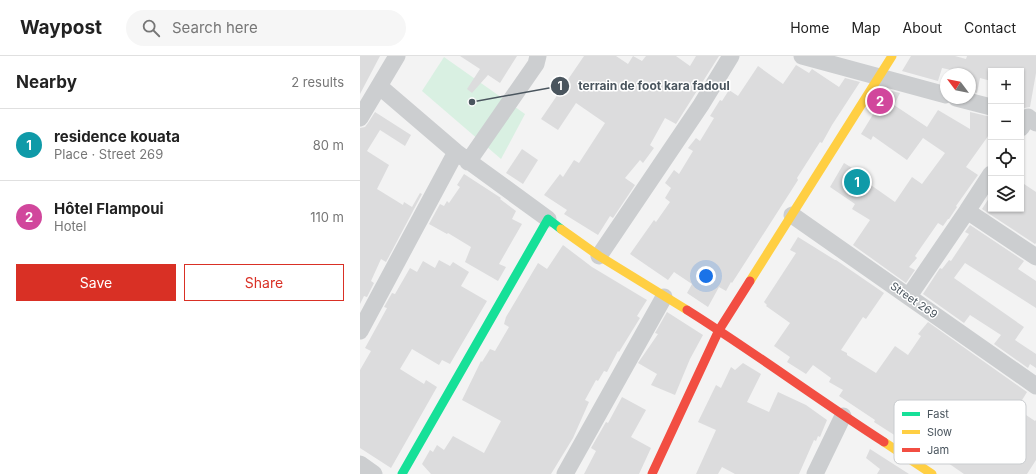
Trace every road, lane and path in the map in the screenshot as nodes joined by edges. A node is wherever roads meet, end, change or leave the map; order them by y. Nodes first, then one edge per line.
1 (397, 56) edge
2 (538, 56) edge
3 (731, 56) edge
4 (802, 56) edge
5 (892, 56) edge
6 (879, 77) junction
7 (379, 86) junction
8 (940, 93) edge
9 (976, 104) edge
10 (988, 107) edge
11 (360, 118) edge
12 (462, 157) junction
13 (990, 176) edge
14 (968, 211) junction
15 (792, 215) junction
16 (548, 219) junction
17 (600, 256) junction
18 (1036, 257) edge
19 (908, 296) junction
20 (664, 297) junction
21 (719, 330) junction
22 (360, 331) edge
23 (1036, 386) edge
24 (843, 416) junction
25 (894, 449) edge
26 (360, 464) edge
27 (916, 464) edge
28 (930, 473) edge
29 (374, 474) edge
30 (402, 474) edge
31 (565, 474) edge
32 (652, 474) edge
33 (815, 474) edge

1 - 7 street
2 - 12 street
3 - 17 street
4 - 6 street
5 - 6 street
6 - 8 street
6 - 15 street
7 - 11 street
7 - 12 street
9 - 10 street
12 - 16 street
12 - 22 street
13 - 14 street
14 - 18 street
14 - 19 street
15 - 19 street, Street 269
15 - 21 street
16 - 17 street
16 - 30 street
17 - 20 street
19 - 23 street, Street 269
20 - 21 street
20 - 31 street
21 - 24 street
21 - 32 street
24 - 25 street
24 - 33 street
26 - 29 street
27 - 28 street

